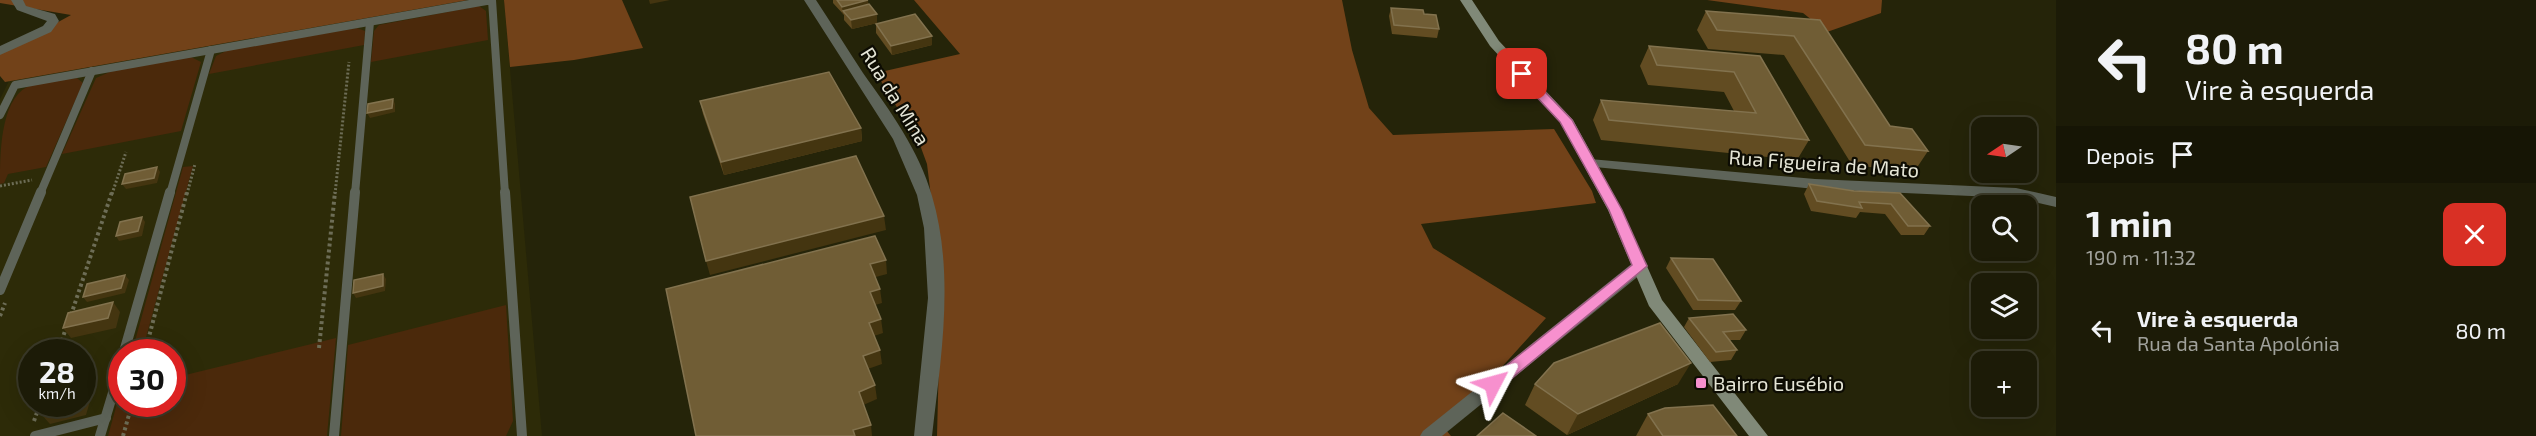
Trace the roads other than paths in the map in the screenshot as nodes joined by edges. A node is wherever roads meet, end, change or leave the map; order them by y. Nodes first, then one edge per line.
1 (17, 0) edge
2 (810, 0) edge
3 (1466, 0) edge
4 (370, 22) junction
5 (210, 50) junction
6 (0, 51) edge
7 (92, 71) junction
8 (0, 115) edge
9 (1590, 163) junction
10 (2056, 202) edge
11 (1640, 266) junction
12 (0, 291) edge
13 (128, 339) edge
14 (108, 411) edge
15 (106, 418) junction
16 (35, 436) edge
17 (100, 436) edge
18 (334, 436) edge
19 (522, 436) edge
20 (922, 436) edge
21 (1430, 436) edge
22 (1758, 436) edge

1 - 6 street
2 - 20 street, Rua da Mina
3 - 9 street
4 - 5 lane
4 - 18 lane
4 - 19 lane
5 - 7 lane
5 - 13 lane
7 - 8 lane
7 - 12 lane
9 - 10 street, Rua Figueira de Mato
9 - 11 street
11 - 21 street
11 - 22 street
14 - 15 lane
15 - 16 lane
15 - 17 lane

